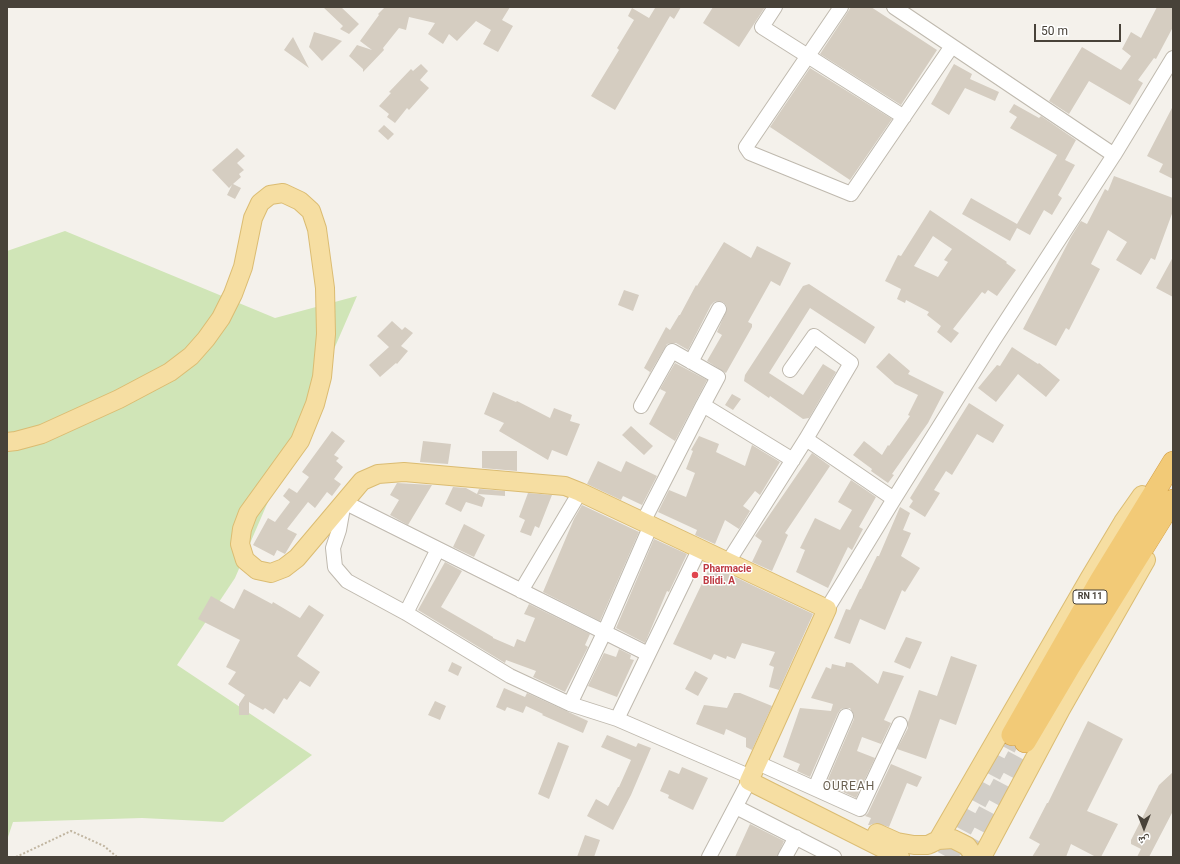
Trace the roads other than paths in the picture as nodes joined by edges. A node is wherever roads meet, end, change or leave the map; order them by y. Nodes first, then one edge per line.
1 (775, 7) edge
2 (841, 7) edge
3 (894, 7) edge
4 (952, 46) junction
5 (808, 56) junction
6 (1173, 58) edge
7 (904, 117) junction
8 (1114, 155) junction
9 (719, 308) dead end
10 (691, 362) junction
11 (790, 370) dead end
12 (703, 405) junction
13 (641, 406) dead end
14 (806, 439) junction
15 (7, 442) edge
16 (1173, 452) edge
17 (793, 460) junction
18 (1173, 462) edge
19 (580, 492) junction
20 (894, 499) junction
21 (1173, 500) edge
22 (344, 502) junction
23 (1173, 512) edge
24 (647, 523) junction
25 (700, 548) junction
26 (438, 549) junction
27 (728, 562) junction
28 (520, 591) junction
29 (827, 609) junction
30 (406, 613) junction
31 (604, 633) junction
32 (648, 654) junction
33 (570, 704) junction
34 (846, 716) dead end
35 (617, 719) junction
36 (900, 724) dead end
37 (753, 773) junction
38 (815, 788) junction
39 (736, 806) junction
40 (796, 837) junction
41 (928, 847) edge
42 (709, 857) edge
43 (785, 857) edge
44 (834, 857) edge
45 (900, 857) edge
46 (975, 857) edge
47 (982, 857) edge

1 - 5 street
2 - 5 street
3 - 4 street
4 - 7 street
4 - 8 street
5 - 7 street
5 - 7 street
6 - 8 street
8 - 20 street
9 - 10 street
10 - 12 street
10 - 13 street
11 - 14 street
12 - 17 street
12 - 24 street
14 - 17 street
14 - 20 street
15 - 22 main road
16 - 41 main road
17 - 27 street
18 - 21 highway, RN 11
19 - 22 main road
19 - 24 main road
19 - 28 street
20 - 29 street
22 - 26 street
22 - 30 street
23 - 47 main road
24 - 25 main road
24 - 31 street
25 - 27 main road
25 - 32 street
26 - 28 street
26 - 30 street
27 - 29 main road
28 - 31 street
29 - 37 main road
30 - 33 street
31 - 32 street
31 - 33 street
32 - 35 street
33 - 35 street
34 - 38 street
35 - 37 street
36 - 38 street
37 - 38 street
37 - 39 street
37 - 41 main road
37 - 45 main road
39 - 40 street
39 - 42 street
40 - 43 street
40 - 44 street
41 - 46 main road

